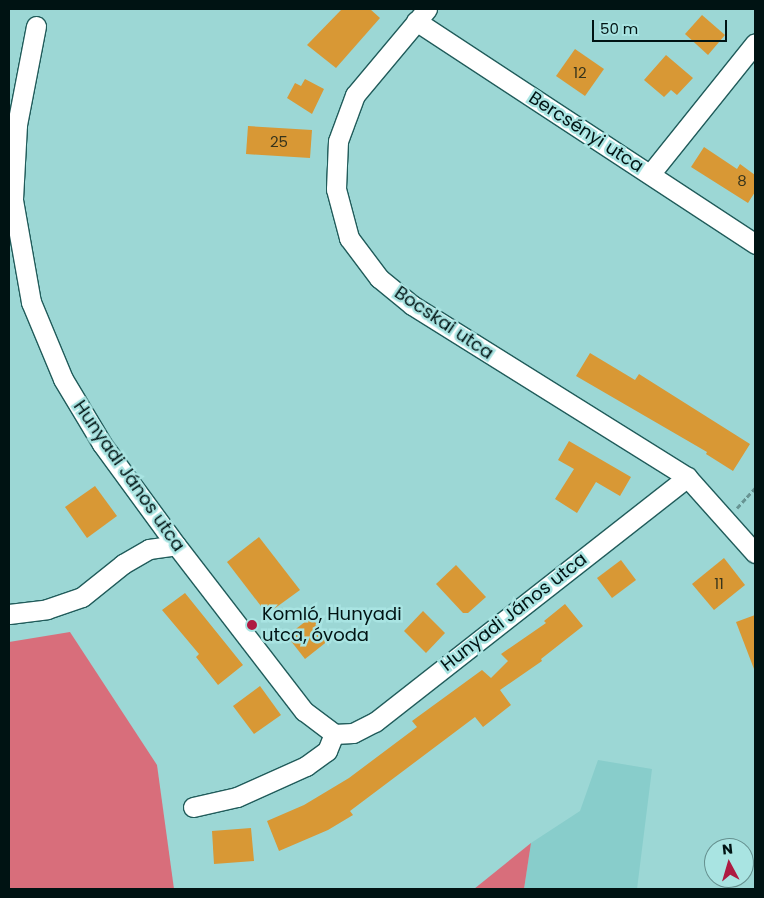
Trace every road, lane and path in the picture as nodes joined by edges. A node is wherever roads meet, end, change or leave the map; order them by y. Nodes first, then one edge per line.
1 (421, 15) edge
2 (36, 26) dead end
3 (755, 43) edge
4 (651, 173) junction
5 (755, 244) edge
6 (687, 477) junction
7 (755, 488) edge
8 (727, 520) junction
9 (176, 545) junction
10 (755, 553) edge
11 (9, 614) edge
12 (334, 734) junction
13 (193, 807) dead end

1 - 4 street, Bercsényi utca
1 - 6 street, Bocskai utca
2 - 9 street, Hunyadi János utca
3 - 4 street
4 - 5 street, Bercsényi utca
6 - 8 street, Bocskai utca
6 - 12 street, Hunyadi János utca
7 - 8 path
8 - 10 street, Bocskai utca
9 - 11 street
9 - 12 street, Hunyadi János utca
12 - 13 street

